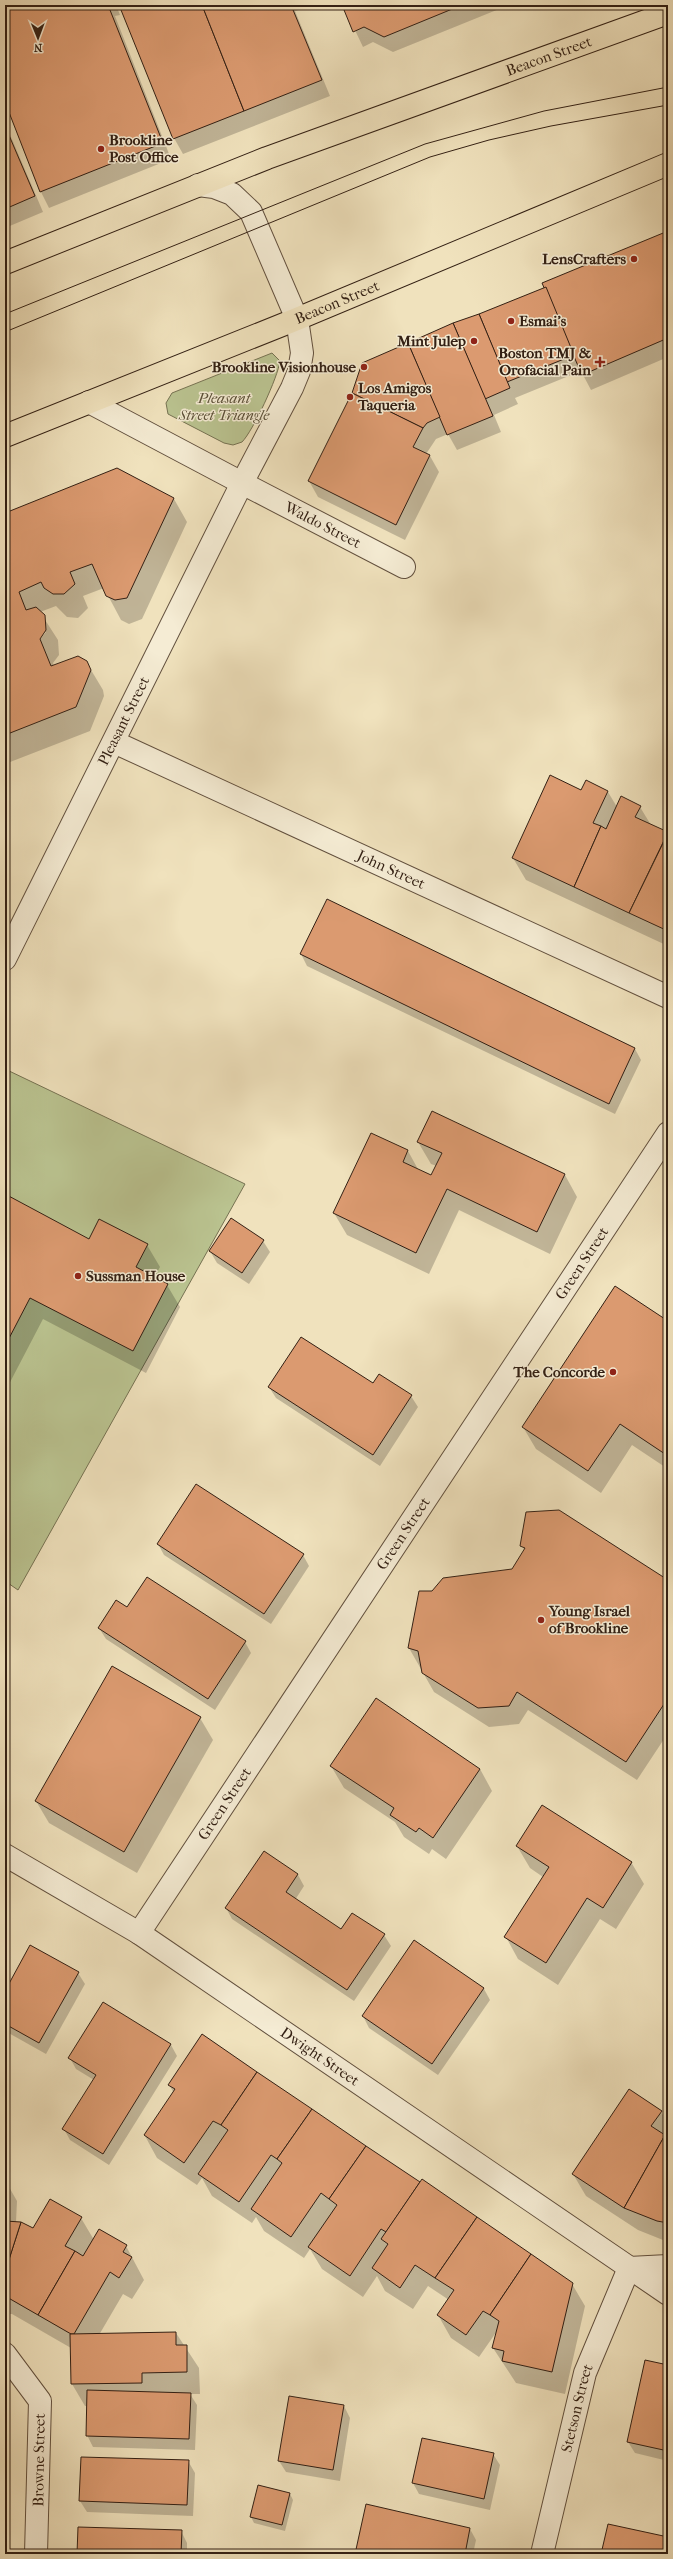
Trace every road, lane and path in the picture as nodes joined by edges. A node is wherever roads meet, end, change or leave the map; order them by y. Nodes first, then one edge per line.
1 (668, 13) edge
2 (668, 164) edge
3 (198, 185) junction
4 (5, 263) edge
5 (297, 319) junction
6 (90, 402) junction
7 (5, 436) edge
8 (242, 483) junction
9 (404, 567) dead end
10 (114, 742) junction
11 (5, 959) edge
12 (668, 997) edge
13 (668, 1133) edge
14 (5, 1855) edge
15 (139, 1933) junction
16 (668, 2266) edge
17 (629, 2268) junction
18 (668, 2294) edge
19 (5, 2354) edge
20 (36, 2554) edge
21 (542, 2554) edge

1 - 3 main road, Beacon Street
2 - 5 main road, Beacon Street
3 - 4 main road, Beacon Street
3 - 5 street, Pleasant Street
5 - 6 main road, Beacon Street
5 - 8 street, Pleasant Street
6 - 7 main road, Beacon Street
6 - 8 street
8 - 9 street, Waldo Street
8 - 10 street, Pleasant Street
10 - 11 street, Pleasant Street
10 - 12 street, John Street
13 - 15 street, Green Street
14 - 15 street, Dwight Street
15 - 17 street, Dwight Street
16 - 17 street
17 - 18 street, Dwight Street
17 - 21 street, Stetson Street
19 - 20 street, Browne Street

